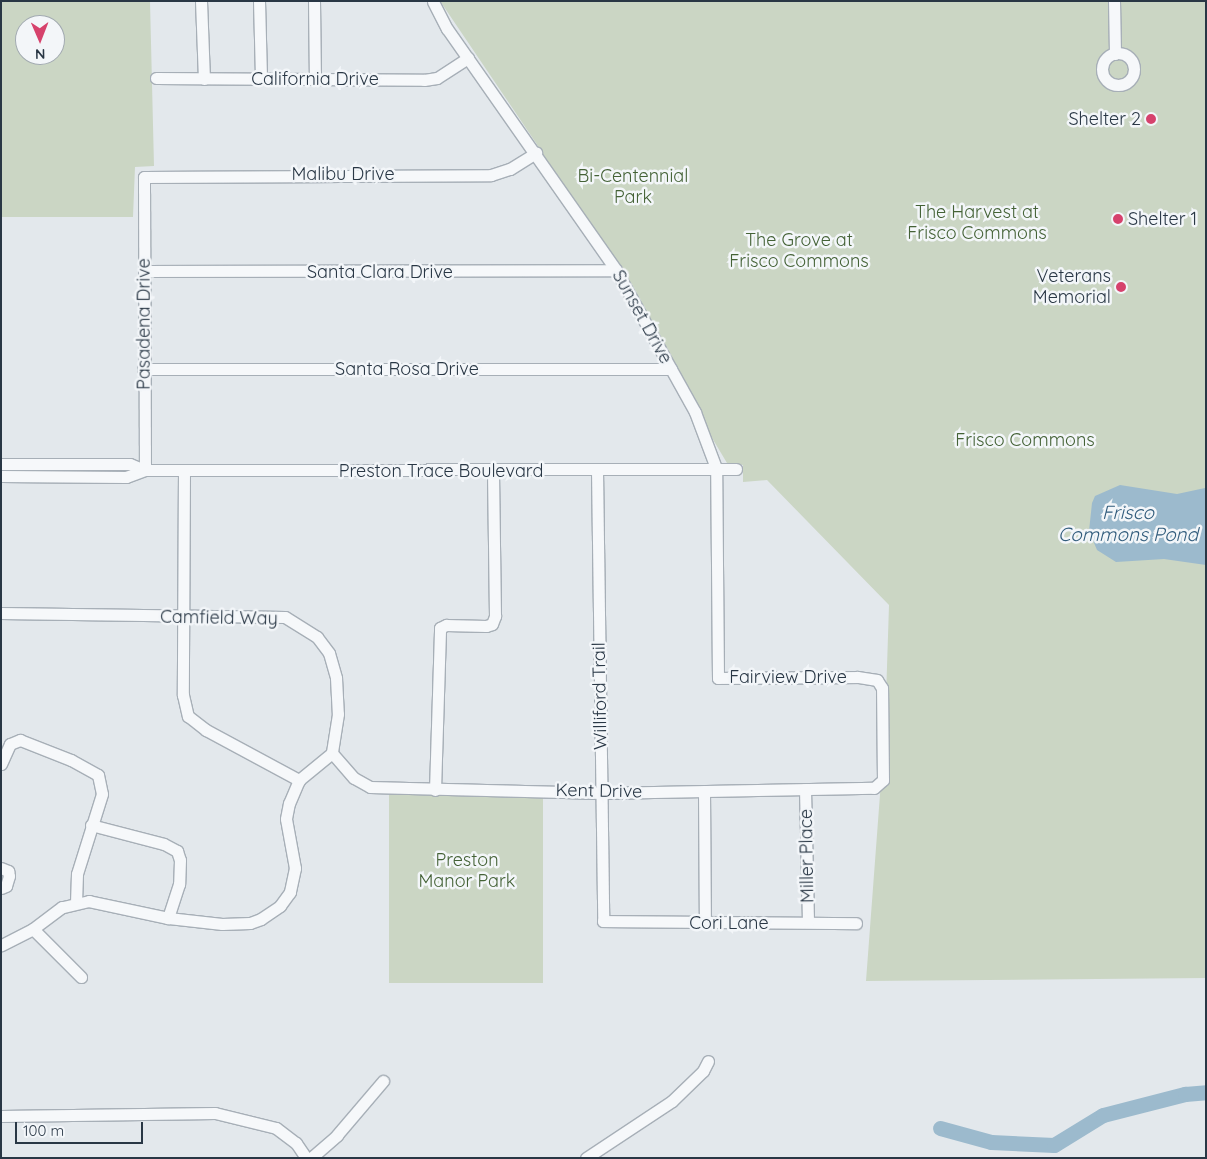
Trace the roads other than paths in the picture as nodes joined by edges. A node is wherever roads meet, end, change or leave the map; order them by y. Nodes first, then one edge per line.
1 (202, 1) edge
2 (259, 1) edge
3 (314, 1) edge
4 (433, 1) edge
5 (1114, 1) edge
6 (1115, 54) dead end
7 (468, 58) junction
8 (156, 78) dead end
9 (261, 78) junction
10 (315, 78) junction
11 (204, 79) junction
12 (536, 153) junction
13 (144, 177) joint
14 (616, 270) junction
15 (144, 271) junction
16 (143, 369) junction
17 (671, 369) junction
18 (1, 464) edge
19 (716, 468) junction
20 (736, 468) dead end
21 (145, 470) junction
22 (184, 470) junction
23 (492, 470) junction
24 (597, 470) junction
25 (1, 476) edge
26 (1, 613) edge
27 (184, 617) junction
28 (718, 678) joint
29 (332, 753) junction
30 (1, 764) edge
31 (299, 780) junction
32 (880, 784) joint
33 (805, 789) junction
34 (435, 790) junction
35 (704, 791) junction
36 (602, 793) junction
37 (91, 825) junction
38 (1, 868) edge
39 (1, 888) edge
40 (76, 902) junction
41 (168, 918) junction
42 (603, 921) joint
43 (705, 922) junction
44 (808, 922) junction
45 (856, 923) dead end
46 (33, 929) junction
47 (1, 945) edge
48 (81, 977) dead end
49 (708, 1061) dead end
50 (383, 1081) dead end
51 (1, 1116) edge
52 (306, 1158) edge
53 (311, 1158) edge
54 (586, 1158) edge

1 - 11 street
2 - 9 street
3 - 10 street
4 - 7 street, Sunset Drive
5 - 6 street
7 - 10 street, California Drive
7 - 12 street, Sunset Drive
8 - 11 street, California Drive
9 - 10 street, California Drive
9 - 11 street, California Drive
12 - 13 street, Malibu Drive
12 - 14 street, Sunset Drive
13 - 15 street, Pasadena Drive
14 - 15 street, Santa Clara Drive
14 - 17 street, Sunset Drive
15 - 16 street, Pasadena Drive
16 - 17 street, Santa Rosa Drive
16 - 21 street, Pasadena Drive
17 - 19 street, Sunset Drive
18 - 21 street, Preston Trace Boulevard
19 - 20 street, Preston Trace Boulevard
19 - 24 street, Preston Trace Boulevard
19 - 28 street, Sunset Drive
21 - 22 street, Preston Trace Boulevard
21 - 25 street, Preston Trace Boulevard
22 - 23 street, Preston Trace Boulevard
22 - 27 street
23 - 24 street, Preston Trace Boulevard
23 - 34 street
24 - 36 street, Williford Trail
26 - 27 street, Camfield Way
27 - 29 street, Camfield Way
27 - 31 street
28 - 32 street, Fairview Drive
29 - 31 street
29 - 34 street, Kent Drive
30 - 37 street
31 - 41 street
32 - 33 street, Kent Drive
33 - 35 street, Kent Drive
33 - 44 street, Miller Place
34 - 36 street, Kent Drive
35 - 36 street, Kent Drive
35 - 43 street
36 - 42 street, Williford Trail
37 - 40 street
37 - 41 street
38 - 39 street
40 - 41 street
40 - 46 street
42 - 43 street, Cori Lane
43 - 44 street, Cori Lane
44 - 45 street, Cori Lane
46 - 47 street
46 - 48 street
49 - 54 street
50 - 53 street
51 - 52 street

